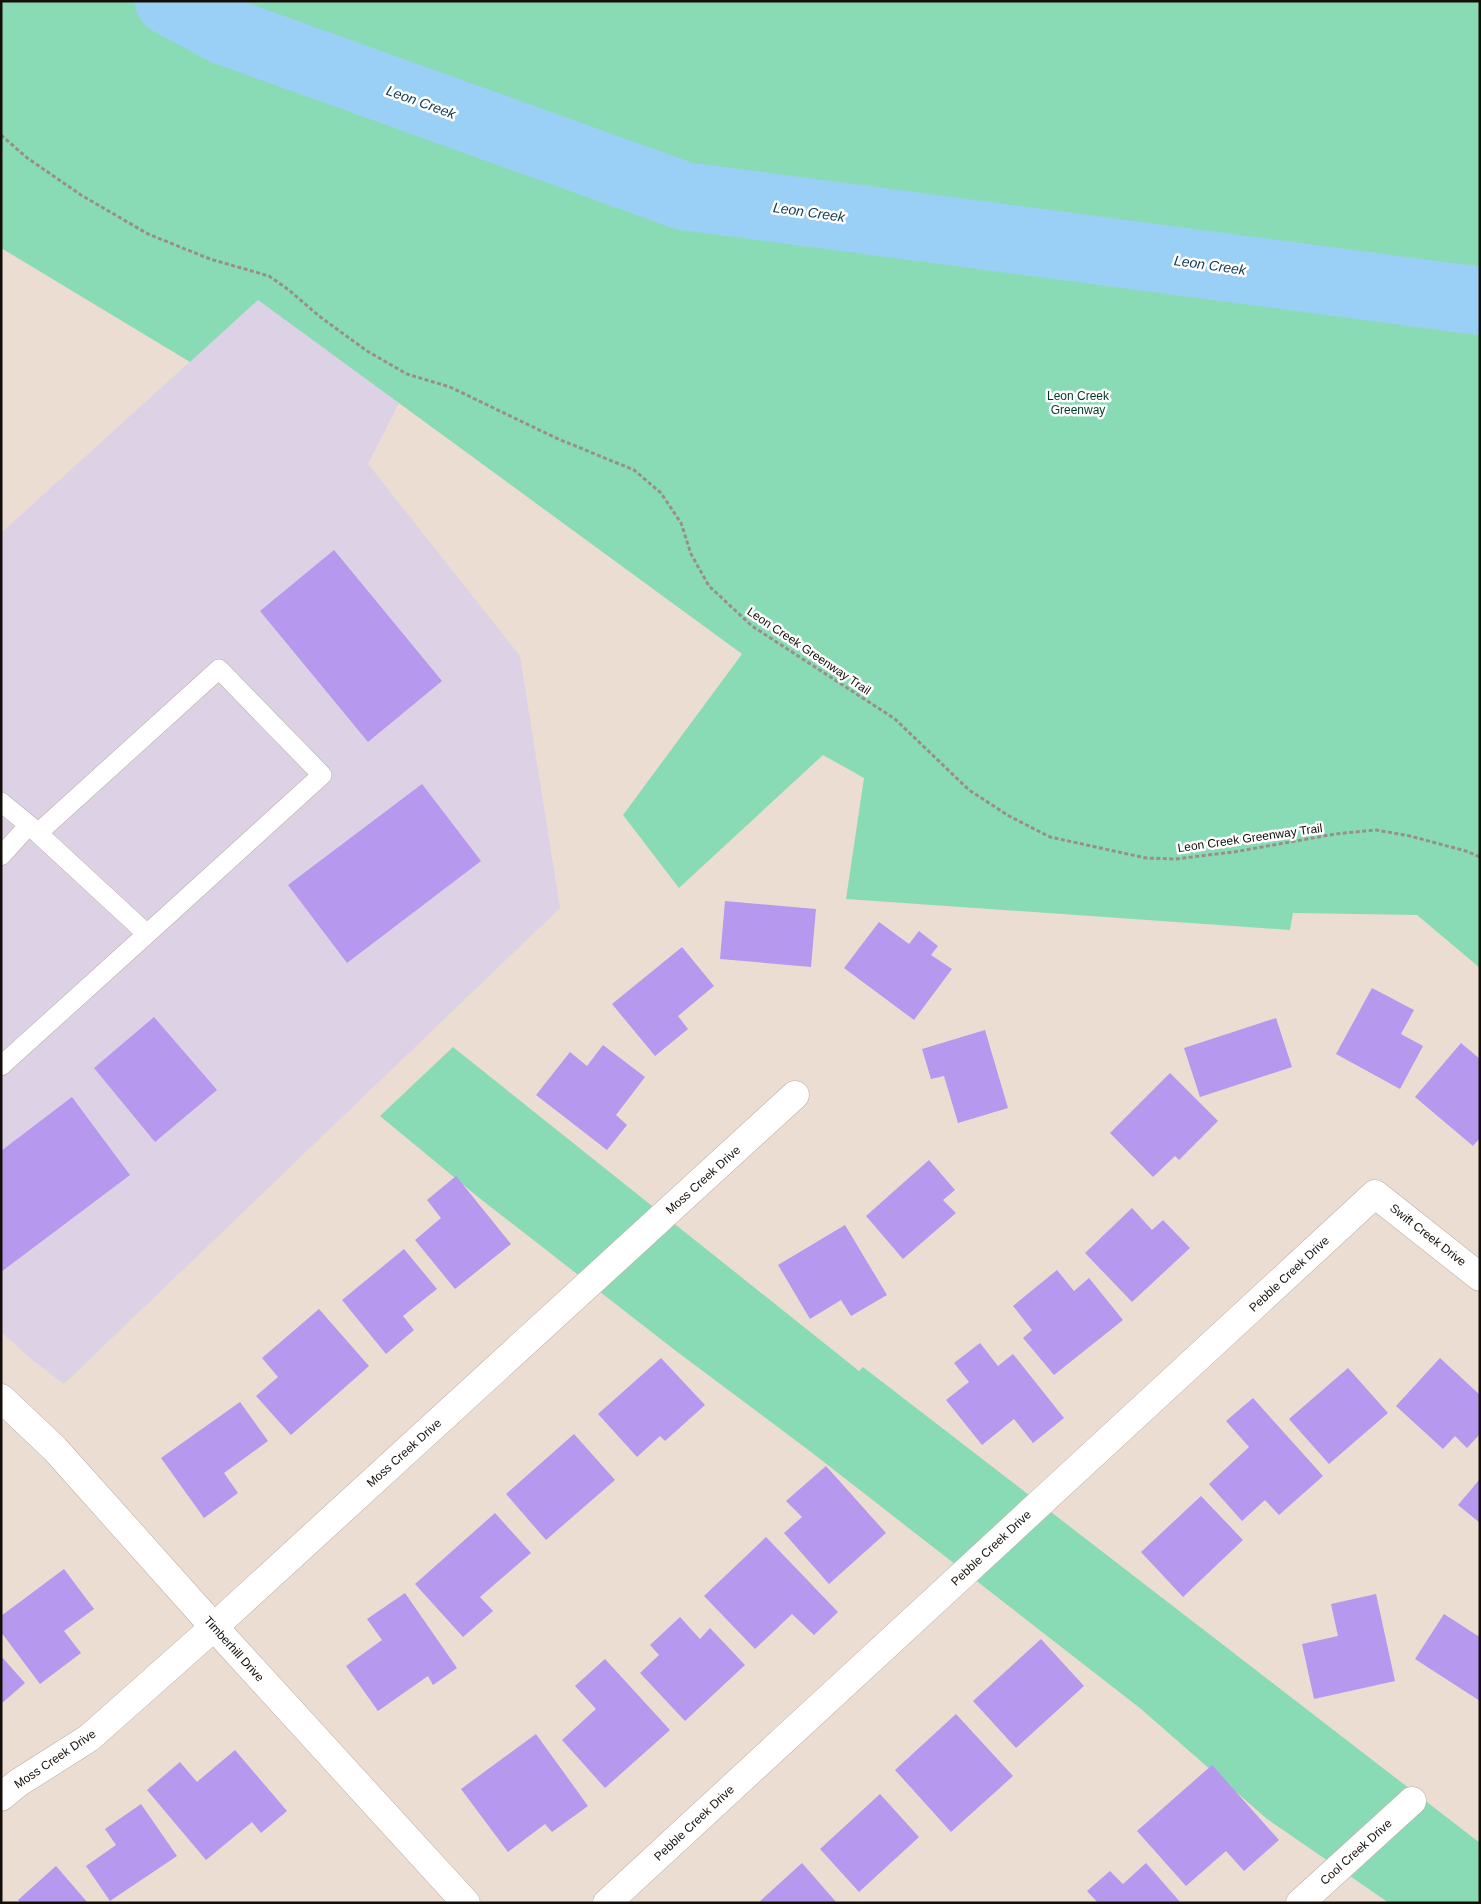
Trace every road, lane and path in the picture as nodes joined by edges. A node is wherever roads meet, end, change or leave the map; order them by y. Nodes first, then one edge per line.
1 (1, 135) edge
2 (1, 802) edge
3 (34, 829) junction
4 (1, 856) edge
5 (1480, 857) edge
6 (147, 934) junction
7 (1, 1066) edge
8 (795, 1095) dead end
9 (1375, 1194) joint
10 (1480, 1277) edge
11 (1, 1398) edge
12 (214, 1627) junction
13 (1, 1797) edge
14 (1412, 1801) dead end
15 (466, 1903) edge
16 (607, 1903) edge
17 (1300, 1903) edge

1 - 5 path, Leon Creek Greenway Trail
2 - 3 lane
3 - 4 lane
3 - 6 lane
3 - 6 lane
6 - 7 lane
8 - 12 street, Moss Creek Drive
9 - 10 street, Swift Creek Drive
9 - 16 street, Pebble Creek Drive
11 - 12 street, Timberhill Drive
12 - 13 street, Moss Creek Drive
12 - 15 street, Timberhill Drive
14 - 17 street, Cool Creek Drive

